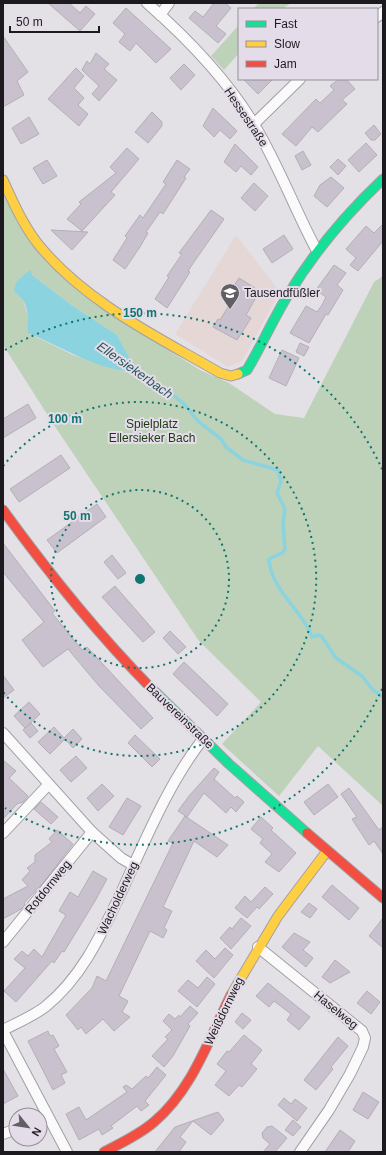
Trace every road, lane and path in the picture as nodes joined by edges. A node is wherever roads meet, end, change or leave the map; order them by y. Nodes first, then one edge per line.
1 (147, 3) edge
2 (169, 3) edge
3 (160, 15) junction
4 (299, 80) edge
5 (254, 124) junction
6 (383, 178) edge
7 (3, 180) edge
8 (317, 251) junction
9 (3, 510) edge
10 (3, 734) edge
11 (203, 739) junction
12 (48, 785) junction
13 (92, 832) junction
14 (3, 833) edge
15 (327, 851) junction
16 (133, 865) junction
17 (383, 898) edge
18 (3, 942) edge
19 (258, 947) junction
20 (3, 1030) edge
21 (39, 1107) edge
22 (48, 1124) edge
23 (67, 1152) edge
24 (104, 1152) edge
25 (300, 1152) edge

1 - 3 street, Hessestraße
2 - 3 street
3 - 5 street, Hessestraße
4 - 5 street
5 - 8 street, Hessestraße
6 - 8 street
7 - 8 street
9 - 11 street, Bauvereinstraße
10 - 12 street
11 - 15 street, Bauvereinstraße
11 - 16 street, Wacholderweg
12 - 13 street
12 - 14 street
13 - 16 street
13 - 18 street, Rotdornweg
15 - 17 street, Bauvereinstraße
15 - 19 street, Weißdornweg
16 - 20 street, Wacholderweg
19 - 24 street, Weißdornweg
19 - 25 street, Haselweg
20 - 21 street
22 - 23 street

